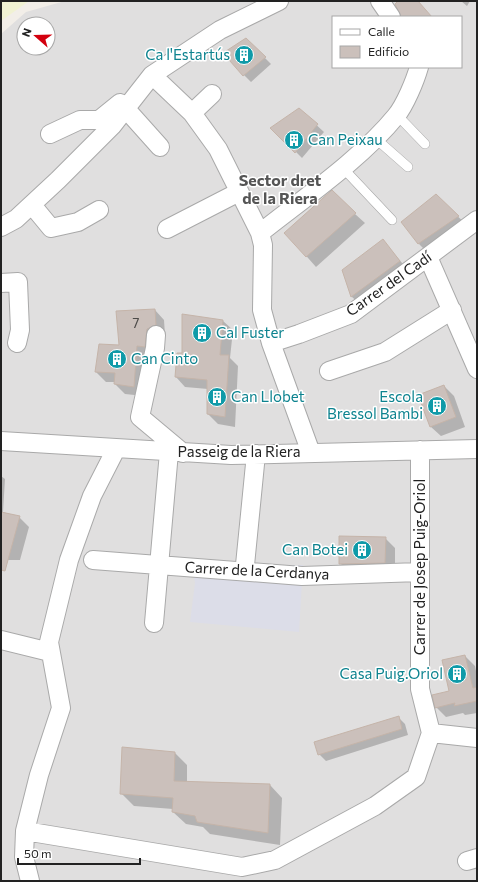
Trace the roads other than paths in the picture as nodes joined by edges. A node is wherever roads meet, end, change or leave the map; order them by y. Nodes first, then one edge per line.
1 (279, 1) edge
2 (380, 1) edge
3 (389, 16) edge
4 (419, 68) edge
5 (148, 80) junction
6 (212, 94) dead end
7 (126, 109) junction
8 (192, 113) junction
9 (397, 115) junction
10 (50, 134) dead end
11 (375, 138) junction
12 (425, 144) dead end
13 (160, 147) dead end
14 (342, 167) junction
15 (408, 167) dead end
16 (239, 192) junction
17 (32, 205) junction
18 (98, 210) dead end
19 (392, 220) dead end
20 (477, 220) edge
21 (1, 226) edge
22 (167, 229) dead end
23 (260, 233) junction
24 (428, 257) junction
25 (1, 283) edge
26 (452, 310) junction
27 (156, 335) dead end
28 (17, 343) dead end
29 (271, 343) junction
30 (477, 369) edge
31 (329, 371) dead end
32 (1, 441) edge
33 (116, 449) junction
34 (477, 449) edge
35 (420, 450) junction
36 (176, 452) junction
37 (311, 453) junction
38 (256, 454) junction
39 (94, 560) dead end
40 (246, 565) dead end
41 (159, 566) junction
42 (420, 572) junction
43 (154, 623) dead end
44 (1, 640) edge
45 (50, 652) junction
46 (432, 733) junction
47 (477, 738) edge
48 (25, 831) junction
49 (30, 881) edge

1 - 5 street
2 - 3 street
4 - 9 street
5 - 7 street
5 - 8 street
5 - 10 street
6 - 8 street
7 - 13 street
7 - 17 street
8 - 16 street
9 - 11 street
9 - 12 lane
11 - 14 street
11 - 15 lane
14 - 19 lane
14 - 23 street
16 - 22 street
16 - 23 street
17 - 18 street
17 - 21 street
20 - 24 street, Carrer del Cadí
23 - 29 street
24 - 26 street
24 - 29 street, Carrer del Cadí
25 - 28 street
26 - 30 street
26 - 31 street
27 - 36 street
29 - 37 street
32 - 33 street, Passeig de la Riera
33 - 36 street, Passeig de la Riera
33 - 45 street
34 - 35 street, Passeig de la Riera
35 - 37 street, Passeig de la Riera
35 - 42 street, Carrer de Josep Puig-Oriol
36 - 38 street, Passeig de la Riera
36 - 41 street
37 - 38 street, Passeig de la Riera
38 - 40 street
39 - 41 street, Carrer de la Cerdanya
41 - 42 street, Carrer de la Cerdanya
41 - 43 street
42 - 46 street, Carrer de Josep Puig-Oriol
44 - 45 street
45 - 48 street
46 - 47 street
46 - 48 street
48 - 49 street

